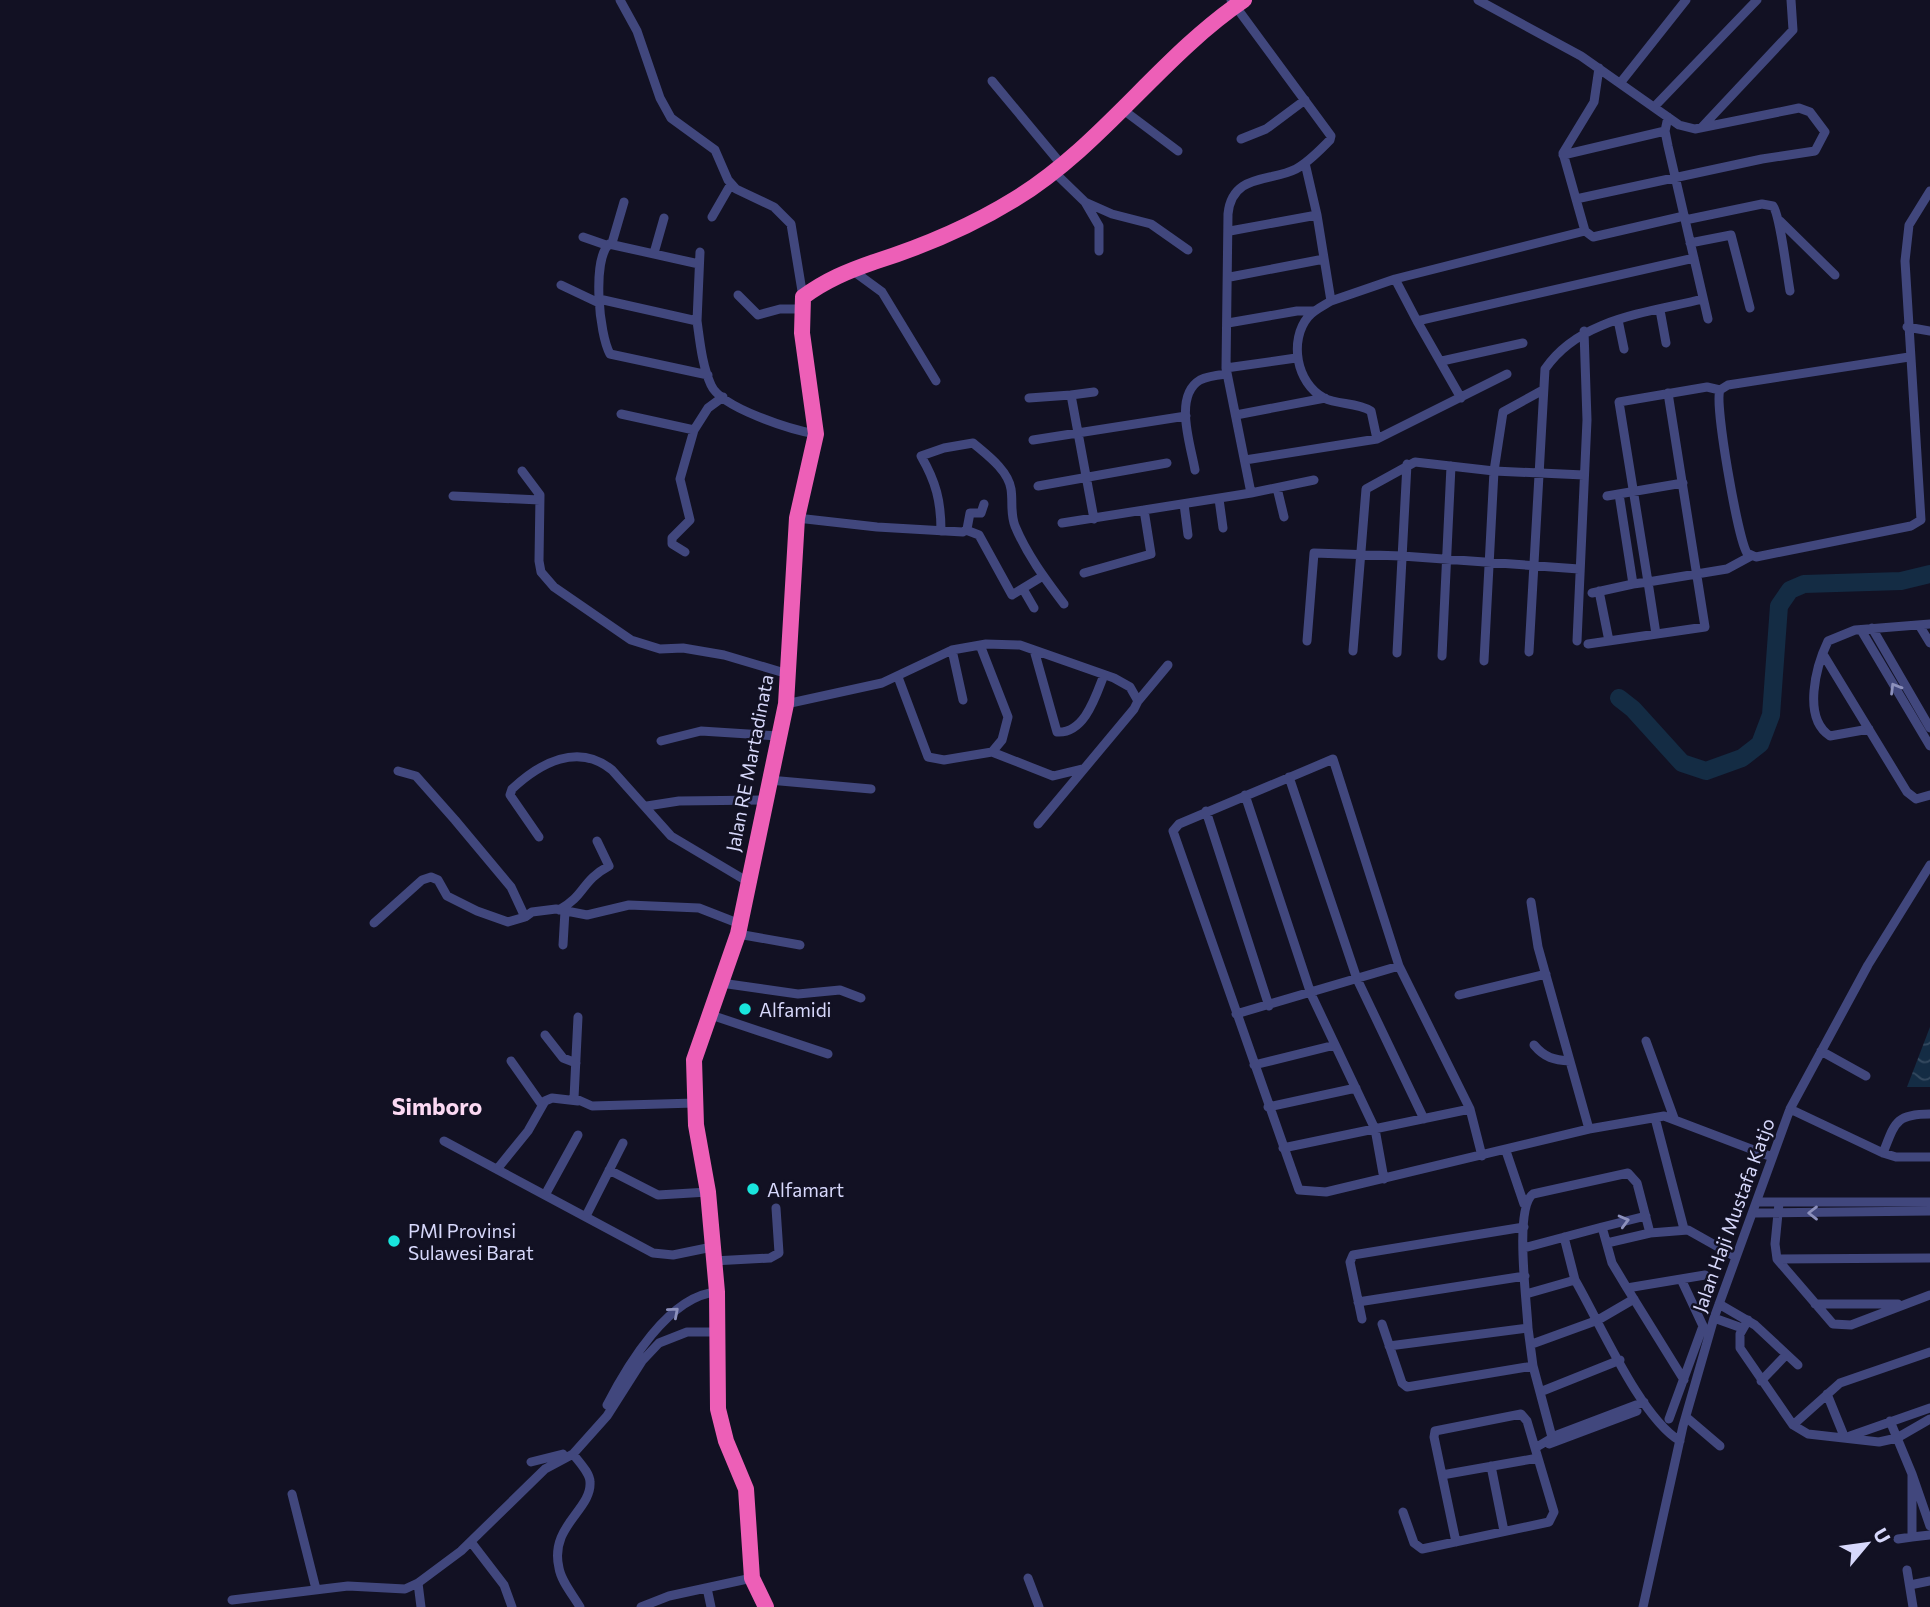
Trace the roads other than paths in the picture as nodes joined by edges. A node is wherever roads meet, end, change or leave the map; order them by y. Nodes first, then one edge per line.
1 (620, 0) edge
2 (1478, 0) edge
3 (1686, 0) edge
4 (1757, 0) edge
5 (1791, 0) edge
6 (1236, 2) edge
7 (1599, 68) junction
8 (992, 81) dead end
9 (1621, 82) junction
10 (1305, 100) junction
11 (1655, 106) junction
12 (1122, 109) junction
13 (1668, 117) junction
14 (1702, 127) junction
15 (1665, 131) junction
16 (1241, 139) dead end
17 (1178, 151) dead end
18 (1563, 155) junction
19 (1305, 163) junction
20 (1057, 168) junction
21 (1675, 176) junction
22 (731, 184) junction
23 (1930, 191) edge
24 (1576, 199) junction
25 (624, 202) dead end
26 (1085, 202) junction
27 (1317, 215) junction
28 (712, 217) dead end
29 (664, 218) dead end
30 (1684, 218) junction
31 (1780, 221) junction
32 (1230, 231) junction
33 (1585, 231) junction
34 (583, 237) dead end
35 (1690, 243) junction
36 (609, 244) junction
37 (1188, 250) dead end
38 (700, 251) dead end
39 (1099, 251) dead end
40 (654, 253) junction
41 (1694, 258) junction
42 (1324, 259) junction
43 (699, 264) junction
44 (853, 268) junction
45 (1835, 275) dead end
46 (1230, 277) junction
47 (1395, 279) junction
48 (561, 285) dead end
49 (1790, 291) dead end
50 (738, 295) dead end
51 (1703, 299) junction
52 (599, 301) junction
53 (1331, 301) junction
54 (803, 303) junction
55 (1750, 308) dead end
56 (1660, 310) junction
57 (1313, 312) junction
58 (1708, 318) dead end
59 (1618, 320) junction
60 (697, 321) junction
61 (1417, 321) junction
62 (1228, 323) junction
63 (1907, 327) junction
64 (1584, 331) junction
65 (1930, 331) edge
66 (1523, 343) dead end
67 (1666, 343) dead end
68 (1624, 349) dead end
69 (1909, 357) junction
70 (1296, 358) junction
71 (1442, 361) junction
72 (1227, 371) junction
73 (1507, 374) dead end
74 (708, 375) junction
75 (936, 381) dead end
76 (1543, 390) junction
77 (1720, 390) junction
78 (1094, 392) dead end
79 (1668, 393) junction
80 (1071, 395) junction
81 (723, 397) junction
82 (1029, 398) dead end
83 (1325, 398) junction
84 (1461, 398) junction
85 (621, 414) dead end
86 (1236, 415) junction
87 (1186, 416) junction
88 (694, 430) junction
89 (1078, 434) junction
90 (816, 435) junction
91 (1377, 439) junction
92 (1032, 440) dead end
93 (1245, 460) junction
94 (1167, 463) dead end
95 (1407, 464) junction
96 (1451, 466) junction
97 (1195, 470) dead end
98 (522, 471) dead end
99 (1494, 471) junction
100 (1540, 473) junction
101 (1584, 475) junction
102 (1088, 476) junction
103 (1314, 480) dead end
104 (1683, 483) junction
105 (1038, 486) dead end
106 (1277, 488) junction
107 (1633, 492) junction
108 (1251, 493) junction
109 (1619, 494) junction
110 (453, 496) dead end
111 (1607, 496) dead end
112 (1219, 499) junction
113 (540, 500) junction
114 (984, 504) dead end
115 (1184, 504) junction
116 (1144, 510) junction
117 (1284, 517) dead end
118 (797, 518) junction
119 (1094, 519) junction
120 (1062, 523) dead end
121 (1223, 528) dead end
122 (966, 530) junction
123 (941, 531) junction
124 (1188, 535) dead end
125 (685, 552) dead end
126 (1361, 554) junction
127 (1402, 556) junction
128 (1751, 556) junction
129 (1447, 560) junction
130 (1489, 561) junction
131 (1534, 564) junction
132 (1578, 569) junction
133 (1084, 572) dead end
134 (1698, 575) junction
135 (1043, 576) junction
136 (1648, 582) junction
137 (1633, 583) junction
138 (1023, 589) junction
139 (1064, 604) dead end
140 (1034, 608) dead end
141 (1930, 624) edge
142 (1919, 625) junction
143 (1871, 628) junction
144 (1860, 629) junction
145 (1656, 634) junction
146 (1307, 641) dead end
147 (1577, 641) dead end
148 (1609, 641) junction
149 (1930, 643) edge
150 (1588, 644) dead end
151 (979, 645) junction
152 (952, 650) junction
153 (1034, 650) junction
154 (1353, 651) dead end
155 (1529, 652) dead end
156 (1397, 653) dead end
157 (1823, 654) junction
158 (1442, 656) dead end
159 (1485, 661) dead end
160 (1168, 666) dead end
161 (788, 674) junction
162 (1104, 675) junction
163 (898, 677) junction
164 (963, 700) dead end
165 (1138, 701) junction
166 (786, 704) junction
167 (1930, 728) edge
168 (1869, 729) junction
169 (778, 736) junction
170 (661, 741) dead end
171 (1930, 746) edge
172 (992, 752) junction
173 (1085, 767) junction
174 (398, 771) dead end
175 (1289, 777) junction
176 (768, 780) junction
177 (871, 789) dead end
178 (1245, 795) junction
179 (1930, 795) edge
180 (763, 800) junction
181 (647, 806) junction
182 (1206, 811) junction
183 (1038, 824) dead end
184 (539, 837) dead end
185 (597, 841) dead end
186 (1930, 865) edge
187 (750, 883) junction
188 (1531, 902) dead end
189 (562, 911) junction
190 (525, 917) junction
191 (374, 923) dead end
192 (739, 929) junction
193 (563, 945) dead end
194 (800, 945) dead end
195 (1399, 965) junction
196 (1545, 974) junction
197 (1357, 979) junction
198 (721, 983) junction
199 (1311, 994) junction
200 (1459, 995) dead end
201 (861, 998) dead end
202 (1269, 1006) junction
203 (708, 1014) junction
204 (1236, 1014) junction
205 (578, 1017) dead end
206 (545, 1035) dead end
207 (1646, 1041) dead end
208 (1335, 1045) junction
209 (1534, 1045) dead end
210 (1821, 1051) junction
211 (828, 1054) dead end
212 (511, 1060) dead end
213 (1570, 1061) junction
214 (576, 1063) junction
215 (1254, 1065) junction
216 (1866, 1076) dead end
217 (1356, 1088) junction
218 (578, 1101) junction
219 (695, 1103) junction
220 (542, 1105) junction
221 (1268, 1107) junction
222 (1469, 1109) junction
223 (1790, 1109) junction
224 (1930, 1114) edge
225 (1655, 1118) junction
226 (1674, 1118) junction
227 (1424, 1119) junction
228 (1375, 1129) junction
229 (1589, 1129) junction
230 (578, 1135) dead end
231 (444, 1141) dead end
232 (623, 1143) dead end
233 (1283, 1148) junction
234 (1506, 1151) junction
235 (1883, 1153) junction
236 (1482, 1156) junction
237 (1772, 1157) junction
238 (1930, 1157) edge
239 (498, 1168) junction
240 (609, 1170) junction
241 (1384, 1178) junction
242 (708, 1192) junction
243 (545, 1195) junction
244 (1758, 1202) junction
245 (1930, 1202) edge
246 (1524, 1203) junction
247 (776, 1208) dead end
248 (1778, 1208) junction
249 (1930, 1211) edge
250 (1754, 1213) junction
251 (586, 1216) junction
252 (1646, 1216) junction
253 (1524, 1227) junction
254 (1602, 1227) junction
255 (1684, 1230) junction
256 (1650, 1233) junction
257 (1564, 1237) junction
258 (1607, 1243) junction
259 (1524, 1248) junction
260 (712, 1254) junction
261 (1736, 1257) junction
262 (1930, 1258) edge
263 (1777, 1259) junction
264 (1704, 1275) dead end
265 (1525, 1276) junction
266 (1681, 1279) junction
267 (1575, 1280) junction
268 (1627, 1287) junction
269 (717, 1293) junction
270 (1526, 1294) junction
271 (1930, 1295) edge
272 (1634, 1299) junction
273 (1359, 1302) junction
274 (1719, 1304) junction
275 (1815, 1304) junction
276 (1900, 1304) junction
277 (1714, 1318) junction
278 (1362, 1319) dead end
279 (1598, 1320) junction
280 (1748, 1320) junction
281 (1382, 1325) dead end
282 (1528, 1328) junction
283 (1742, 1328) junction
284 (715, 1332) junction
285 (1532, 1344) junction
286 (650, 1345) junction
287 (1389, 1346) junction
288 (1930, 1352) edge
289 (1786, 1354) junction
290 (1620, 1360) junction
291 (1798, 1365) dead end
292 (1533, 1366) junction
293 (1684, 1380) junction
294 (1761, 1381) junction
295 (1540, 1392) junction
296 (1827, 1394) junction
297 (1646, 1404) junction
298 (1930, 1408) edge
299 (605, 1414) junction
300 (1658, 1418) junction
301 (1669, 1419) junction
302 (1930, 1419) edge
303 (1890, 1421) junction
304 (1684, 1422) junction
305 (1793, 1426) junction
306 (1846, 1436) junction
307 (1898, 1438) junction
308 (1680, 1441) junction
309 (1544, 1446) junction
310 (1720, 1446) dead end
311 (573, 1454) junction
312 (546, 1464) junction
313 (1491, 1466) junction
314 (1912, 1474) junction
315 (1442, 1475) junction
316 (292, 1494) dead end
317 (1403, 1512) dead end
318 (1930, 1526) edge
319 (1504, 1531) junction
320 (1930, 1535) edge
321 (1912, 1537) junction
322 (1898, 1539) dead end
323 (471, 1542) junction
324 (1456, 1542) junction
325 (1907, 1570) dead end
326 (752, 1578) junction
327 (1028, 1578) dead end
328 (1930, 1581) edge
329 (418, 1583) junction
330 (1910, 1585) junction
331 (707, 1588) junction
332 (316, 1589) junction
333 (232, 1600) dead end
334 (421, 1607) edge
335 (512, 1607) edge
336 (580, 1607) edge
337 (641, 1607) edge
338 (711, 1607) edge
339 (765, 1607) edge
340 (1039, 1607) edge
341 (1643, 1607) edge
342 (1913, 1607) edge

1 - 22 street
2 - 7 street
3 - 9 street
4 - 11 street
5 - 14 street
6 - 10 street
6 - 12 highway
7 - 9 street
7 - 18 street
8 - 20 street
9 - 11 street
10 - 16 street
10 - 19 street
11 - 13 street
12 - 17 street
12 - 20 highway
13 - 14 street
13 - 15 street
14 - 21 street
15 - 18 street
15 - 21 street
18 - 24 street
19 - 27 street
19 - 32 street
20 - 26 street
20 - 44 highway
21 - 24 street
21 - 30 street
22 - 28 street
22 - 54 street
23 - 63 street
24 - 33 street
25 - 36 street
26 - 37 street
26 - 39 street
27 - 32 street
27 - 42 street
29 - 40 street
30 - 31 street
30 - 33 street
30 - 35 street
31 - 45 street
31 - 49 street
32 - 46 street
33 - 47 street
34 - 36 street
35 - 41 street
35 - 55 street
36 - 40 street
36 - 52 street
38 - 43 street
40 - 43 street
41 - 51 street
41 - 61 street
42 - 46 street
42 - 53 street
43 - 60 street
44 - 54 highway
44 - 75 street
46 - 62 street
47 - 53 street
47 - 61 street
48 - 52 street
50 - 54 street
51 - 56 street
51 - 58 street
52 - 60 street
52 - 74 street
53 - 57 street
54 - 90 highway, Jalan RE Martadinata
56 - 59 street
56 - 67 street
57 - 62 street
57 - 70 street
59 - 64 street
59 - 68 street
60 - 74 street
61 - 71 street
62 - 72 street
63 - 65 street
63 - 69 street
64 - 76 street
64 - 101 street
66 - 71 street
69 - 77 street
69 - 128 street
70 - 72 street
70 - 83 street
71 - 84 street
72 - 86 street
72 - 87 street
73 - 84 street
74 - 81 street
76 - 99 street
76 - 100 street
77 - 79 street
77 - 128 street
78 - 80 street
79 - 104 street
79 - 107 street
80 - 82 street
80 - 89 street
81 - 88 street
81 - 90 street
83 - 86 street
83 - 91 street
84 - 91 street
85 - 88 street
86 - 93 street
87 - 89 street
87 - 97 street
88 - 125 street
89 - 92 street
89 - 102 street
90 - 118 highway, Jalan RE Martadinata
91 - 93 street
93 - 108 street
94 - 102 street
95 - 96 street
95 - 126 street
95 - 127 street
96 - 99 street
96 - 129 street
98 - 113 street
99 - 100 street
99 - 130 street
100 - 101 street
100 - 131 street
101 - 132 street
102 - 105 street
102 - 119 street
103 - 106 street
104 - 107 street
104 - 134 street
106 - 108 street
106 - 117 street
107 - 109 street
107 - 136 street
108 - 112 street
109 - 111 street
109 - 137 street
110 - 113 street
112 - 115 street
112 - 121 street
113 - 161 street
114 - 122 street
115 - 116 street
115 - 124 street
116 - 119 street
116 - 133 street
118 - 123 street
118 - 161 highway, Jalan RE Martadinata
119 - 120 street
122 - 123 street
122 - 138 street
123 - 135 street
126 - 127 street
126 - 146 street
126 - 154 street
127 - 129 street
127 - 156 street
128 - 134 street
129 - 130 street
129 - 158 street
130 - 131 street
130 - 159 street
131 - 132 street
131 - 155 street
132 - 147 street
134 - 136 street
134 - 145 street
135 - 138 street
135 - 139 street
136 - 137 street
136 - 145 street
137 - 148 street
138 - 140 street
141 - 142 street
142 - 143 street
142 - 149 street
143 - 144 street
143 - 167 street
144 - 157 street
171 -> 144 street
145 - 148 street
148 - 150 street
151 - 152 street
151 - 153 street
151 - 172 street
152 - 163 street
152 - 164 street
153 - 162 street
153 - 162 street
157 - 168 street
157 - 168 street
160 - 165 street
161 - 166 highway, Jalan RE Martadinata
162 - 165 street
163 - 166 street
163 - 172 street
165 - 173 street
166 - 169 highway, Jalan RE Martadinata
168 - 179 street
169 - 170 street
169 - 176 highway, Jalan RE Martadinata
172 - 173 street
173 - 183 street
174 - 190 street
175 - 178 street
175 - 195 street
175 - 197 street
176 - 177 street
176 - 180 highway, Jalan RE Martadinata
178 - 182 street
178 - 199 street
180 - 181 street
180 - 187 highway, Jalan RE Martadinata
181 - 184 street
181 - 187 street
182 - 202 street
182 - 204 street
185 - 189 street
186 - 210 street, Jalan Haji Mustafa Katjo
187 - 192 highway, Jalan RE Martadinata
188 - 196 street
189 - 190 street
189 - 192 street
189 - 193 street
190 - 191 street
192 - 194 street
192 - 198 highway, Jalan RE Martadinata
195 - 197 street
195 - 222 street
196 - 200 street
196 - 213 street
197 - 199 street
197 - 227 street
198 - 201 street
198 - 203 highway, Jalan RE Martadinata
199 - 202 street
199 - 208 street
202 - 204 street
203 - 211 street
203 - 219 highway, Jalan RE Martadinata
204 - 215 street
205 - 214 street
206 - 214 street
207 - 226 street
208 - 215 street
208 - 217 street
209 - 213 street
210 - 216 street
210 - 223 street, Jalan Haji Mustafa Katjo
212 - 220 street
213 - 229 street
214 - 218 street
215 - 221 street
217 - 221 street
217 - 228 street
218 - 219 street
218 - 220 street
219 - 242 highway, Jalan RE Martadinata
220 - 239 street
221 - 233 street
222 - 227 street
222 - 236 street
223 - 235 street
223 - 237 street, Jalan Haji Mustafa Katjo
224 - 235 street
225 - 226 street
225 - 229 street
225 - 255 street
226 - 237 street
227 - 228 street
228 - 233 street
228 - 241 street
229 - 234 street
230 - 243 street
231 - 239 street
232 - 240 street
233 - 241 street
234 - 236 street
234 - 246 street
235 - 238 street
236 - 241 street
237 - 244 street, Jalan Haji Mustafa Katjo
239 - 243 street
240 - 242 street
240 - 251 street
242 - 260 highway, Jalan RE Martadinata
243 - 251 street
244 - 248 street
244 - 250 street, Jalan Haji Mustafa Katjo
245 - 248 street
246 - 252 street
246 - 253 street
247 - 260 street
249 -> 248 street
248 - 250 street
248 - 263 street
250 - 261 street, Jalan Haji Mustafa Katjo
251 - 260 street
254 -> 252 street
252 - 256 street
253 - 259 street
253 - 273 street
254 - 257 street
254 - 258 street
255 - 256 street
255 - 261 street
256 - 258 street
257 - 259 street
257 - 267 street
258 - 268 street
259 - 265 street
260 - 269 highway, Jalan RE Martadinata
261 - 274 street, Jalan Haji Mustafa Katjo
262 - 263 street
263 - 275 street
264 - 266 street
265 - 270 street
265 - 273 street
266 - 268 street
266 - 293 street
267 - 270 street
267 - 279 street
268 - 272 street
269 - 284 highway, Jalan RE Martadinata
286 -> 269 street
270 - 282 street
271 - 276 street
272 - 279 street
272 - 293 street
273 - 278 street
274 - 277 street, Jalan Haji Mustafa Katjo
274 - 280 street
275 - 276 street
275 - 276 street
277 - 283 street
277 - 304 street, Jalan Haji Mustafa Katjo
279 - 285 street
279 - 290 street
280 - 283 street
280 - 289 street
281 - 287 street
282 - 285 street
282 - 287 street
283 - 294 street
284 - 286 street
284 - 326 highway, Jalan RE Martadinata
285 - 292 street
286 - 299 street
287 - 292 street
288 - 296 street
289 - 291 street
289 - 294 street
290 - 295 street
290 - 297 street
292 - 295 street
293 - 301 street
294 - 305 street
295 - 309 street
296 - 305 street
296 - 306 street
297 - 300 street
297 - 309 street
298 - 303 street
299 - 311 street
299 - 312 street
300 - 301 street
300 - 308 street
301 - 304 street
302 - 307 street
303 - 306 street
303 - 307 street
304 - 308 street, Jalan Haji Mustafa Katjo
304 - 310 street
305 - 306 street
306 - 307 street
307 - 314 street
308 - 341 street, Jalan Haji Mustafa Katjo
309 - 313 street
309 - 315 street
309 - 319 street
311 - 312 street
311 - 336 street
312 - 323 street
313 - 315 street
313 - 319 street
314 - 318 street
314 - 321 street
315 - 324 street
316 - 332 street
317 - 324 street
319 - 324 street
320 - 321 street
321 - 322 street
323 - 329 street
323 - 335 street
325 - 330 street
326 - 331 street
326 - 339 highway, Jalan RE Martadinata
327 - 340 street
328 - 330 street
329 - 332 street
329 - 334 street
330 - 342 street
331 - 337 street
331 - 338 street
332 - 333 street

